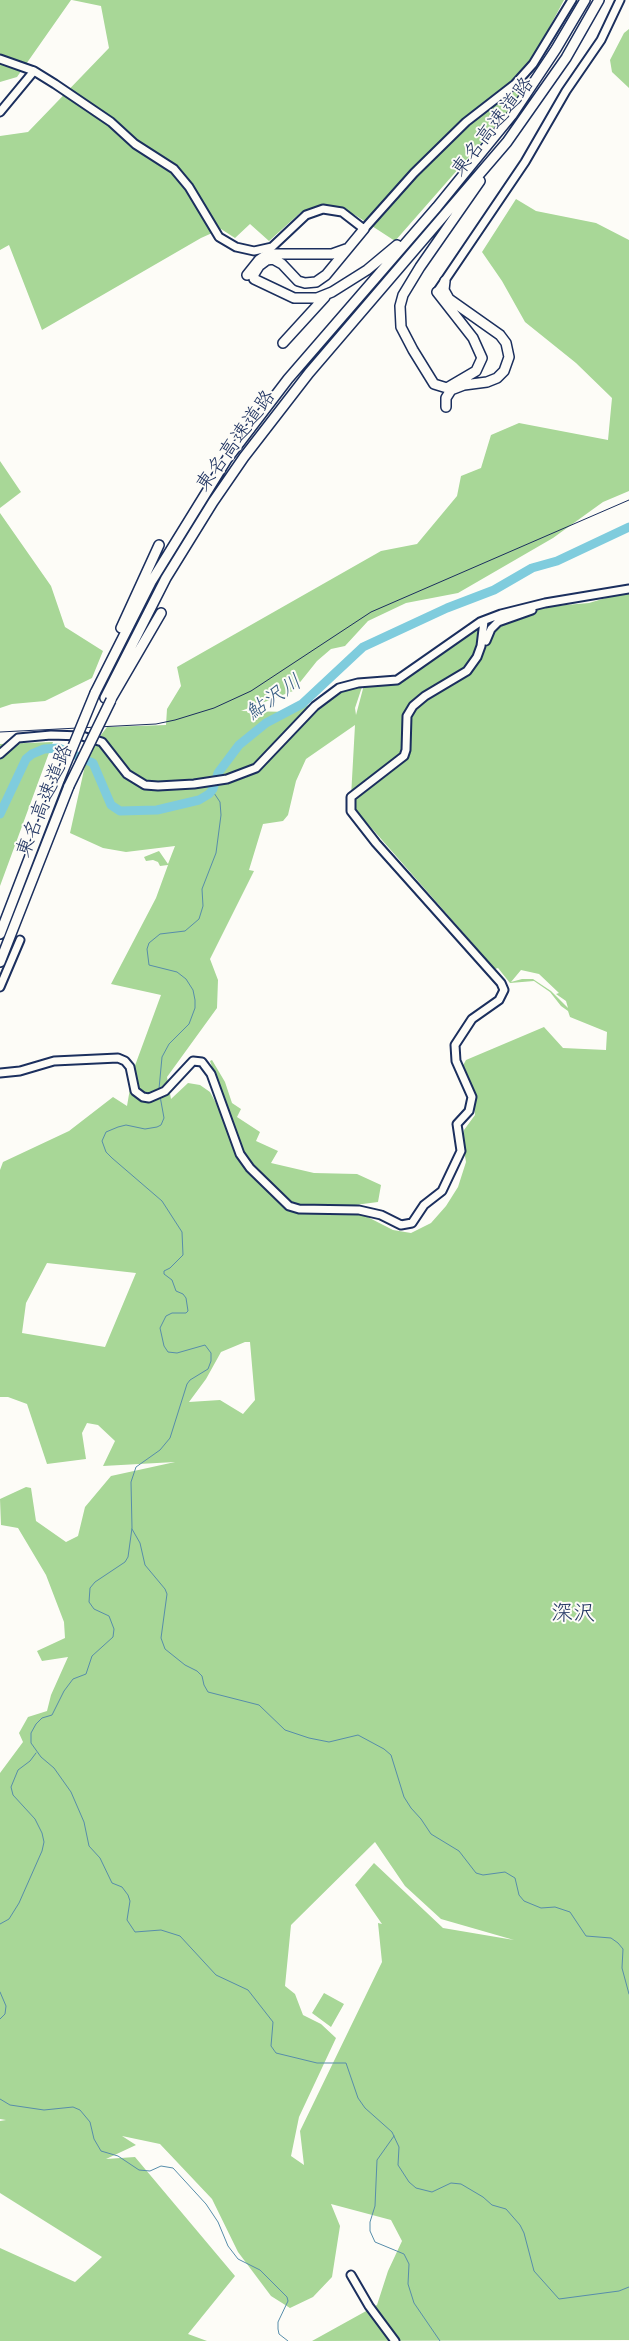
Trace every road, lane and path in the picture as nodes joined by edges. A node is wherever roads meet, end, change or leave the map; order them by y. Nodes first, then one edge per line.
1 (572, 0) edge
2 (585, 0) edge
3 (599, 0) edge
4 (620, 0) edge
5 (0, 59) edge
6 (34, 71) junction
7 (0, 112) edge
8 (507, 142) junction
9 (437, 207) junction
10 (364, 229) junction
11 (247, 275) dead end
12 (445, 281) junction
13 (332, 292) junction
14 (437, 292) joint
15 (283, 343) dead end
16 (446, 407) dead end
17 (159, 545) dead end
18 (629, 589) edge
19 (545, 604) junction
20 (161, 613) dead end
21 (484, 621) junction
22 (480, 649) junction
23 (102, 678) junction
24 (108, 699) junction
25 (0, 754) edge
26 (0, 934) edge
27 (20, 940) dead end
28 (0, 962) edge
29 (0, 987) edge
30 (0, 1073) edge
31 (352, 2275) dead end
32 (395, 2341) edge

1 - 10 street
2 - 9 highway, 東名高速道路
3 - 8 highway, 東名高速道路
4 - 12 street
5 - 6 street
6 - 7 street
6 - 10 street
8 - 14 highway
8 - 24 highway, 東名高速道路
9 - 13 highway
9 - 23 highway, 東名高速道路
10 - 11 highway
10 - 13 highway
12 - 14 street
12 - 16 highway
13 - 15 highway
17 - 23 highway
18 - 19 street
19 - 21 street
19 - 22 street
20 - 24 highway
21 - 22 street
21 - 25 street
22 - 30 street
23 - 26 highway, 東名高速道路, bridge
24 - 28 highway, 東名高速道路, bridge
27 - 29 street
31 - 32 street

